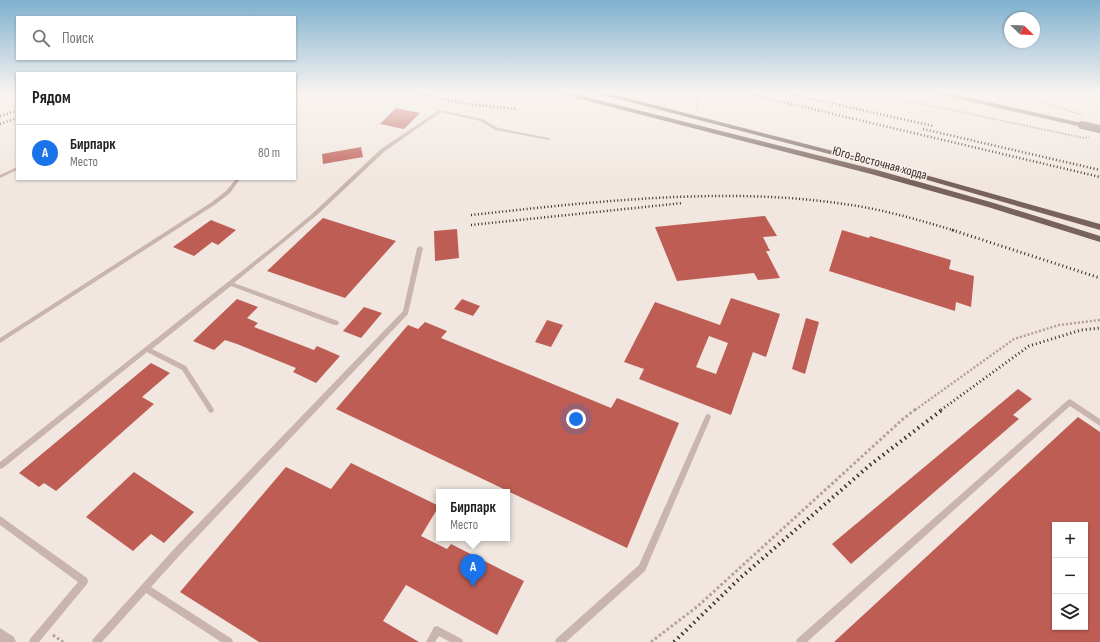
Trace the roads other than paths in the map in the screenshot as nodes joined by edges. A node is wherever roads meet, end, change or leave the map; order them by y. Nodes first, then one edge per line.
1 (424, 122) edge
2 (484, 122) edge
3 (677, 122) edge
4 (719, 122) edge
5 (1069, 122) edge
6 (1100, 129) edge
7 (550, 139) dead end
8 (16, 169) edge
9 (0, 177) edge
10 (237, 180) edge
11 (1100, 227) edge
12 (1100, 239) edge
13 (420, 248) dead end
14 (229, 283) junction
15 (336, 323) dead end
16 (0, 341) edge
17 (146, 349) junction
18 (211, 410) dead end
19 (708, 417) dead end
20 (1100, 423) edge
21 (0, 466) edge
22 (0, 520) edge
23 (145, 588) junction
24 (0, 635) edge
25 (9, 642) edge
26 (33, 642) edge
27 (96, 642) edge
28 (229, 642) edge
29 (430, 642) edge
30 (459, 642) edge
31 (559, 642) edge
32 (800, 642) edge

1 - 14 lane
2 - 7 lane
3 - 12 main road, Юго-Восточная хорда
4 - 11 main road, Юго-Восточная хорда
5 - 6 main road, bridge
8 - 9 lane
10 - 16 lane
13 - 23 lane
14 - 15 lane
14 - 17 lane
17 - 18 lane
17 - 21 lane
19 - 31 lane
20 - 32 lane
22 - 26 lane
23 - 27 lane
23 - 28 lane
24 - 25 street
29 - 30 lane

